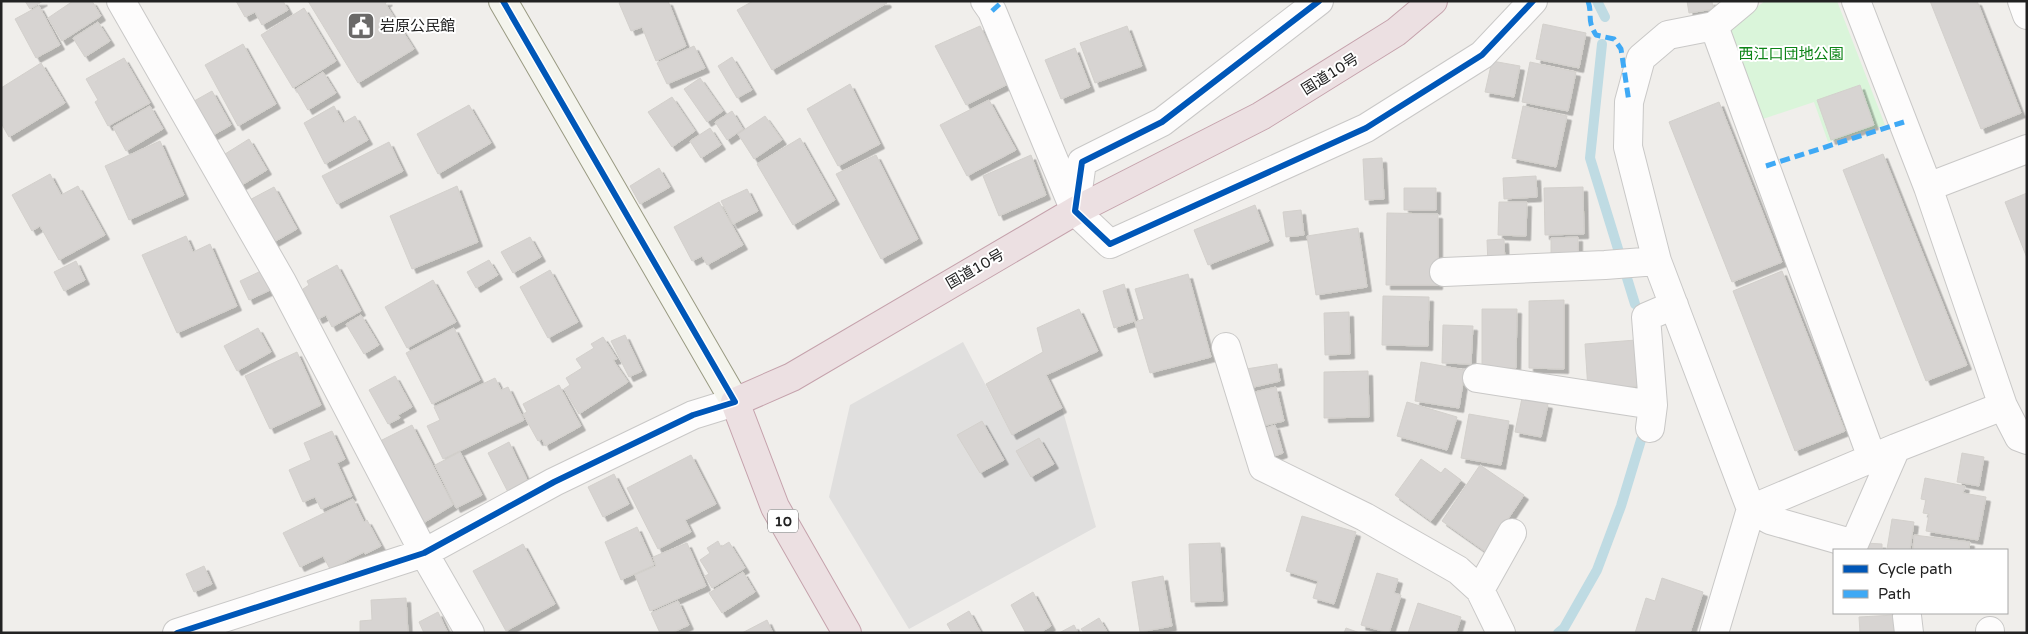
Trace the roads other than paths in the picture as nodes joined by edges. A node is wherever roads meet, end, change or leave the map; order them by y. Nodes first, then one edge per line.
1 (121, 1) edge
2 (503, 1) edge
3 (985, 1) edge
4 (1319, 1) edge
5 (1433, 1) edge
6 (1533, 1) edge
7 (1744, 1) edge
8 (1856, 1) edge
9 (2022, 1) edge
10 (2027, 15) edge
11 (1714, 26) junction
12 (2027, 149) edge
13 (1928, 187) junction
14 (1075, 211) junction
15 (1657, 261) junction
16 (1444, 272) dead end
17 (1674, 305) junction
18 (1226, 347) dead end
19 (1477, 378) dead end
20 (735, 402) junction
21 (2003, 406) junction
22 (2027, 440) edge
23 (1884, 453) junction
24 (1751, 509) junction
25 (1512, 533) dead end
26 (424, 553) junction
27 (1480, 590) junction
28 (176, 633) edge
29 (470, 633) edge
30 (847, 633) edge
31 (1501, 633) edge
32 (1714, 633) edge

1 - 26 street
2 - 20 street
3 - 14 street
4 - 14 street
5 - 14 highway, 国道10号
6 - 14 street
7 - 11 street
8 - 13 street
9 - 10 street
11 - 15 street
11 - 23 street
12 - 13 street
13 - 21 street
14 - 20 highway, 国道10号
15 - 16 street
15 - 17 street
17 - 19 street
17 - 24 street
18 - 27 street
20 - 26 street
20 - 30 highway, 10
21 - 22 street
21 - 23 street
23 - 24 street
23 - 24 street
24 - 32 street
25 - 27 street
26 - 28 street
26 - 29 street
27 - 31 street

